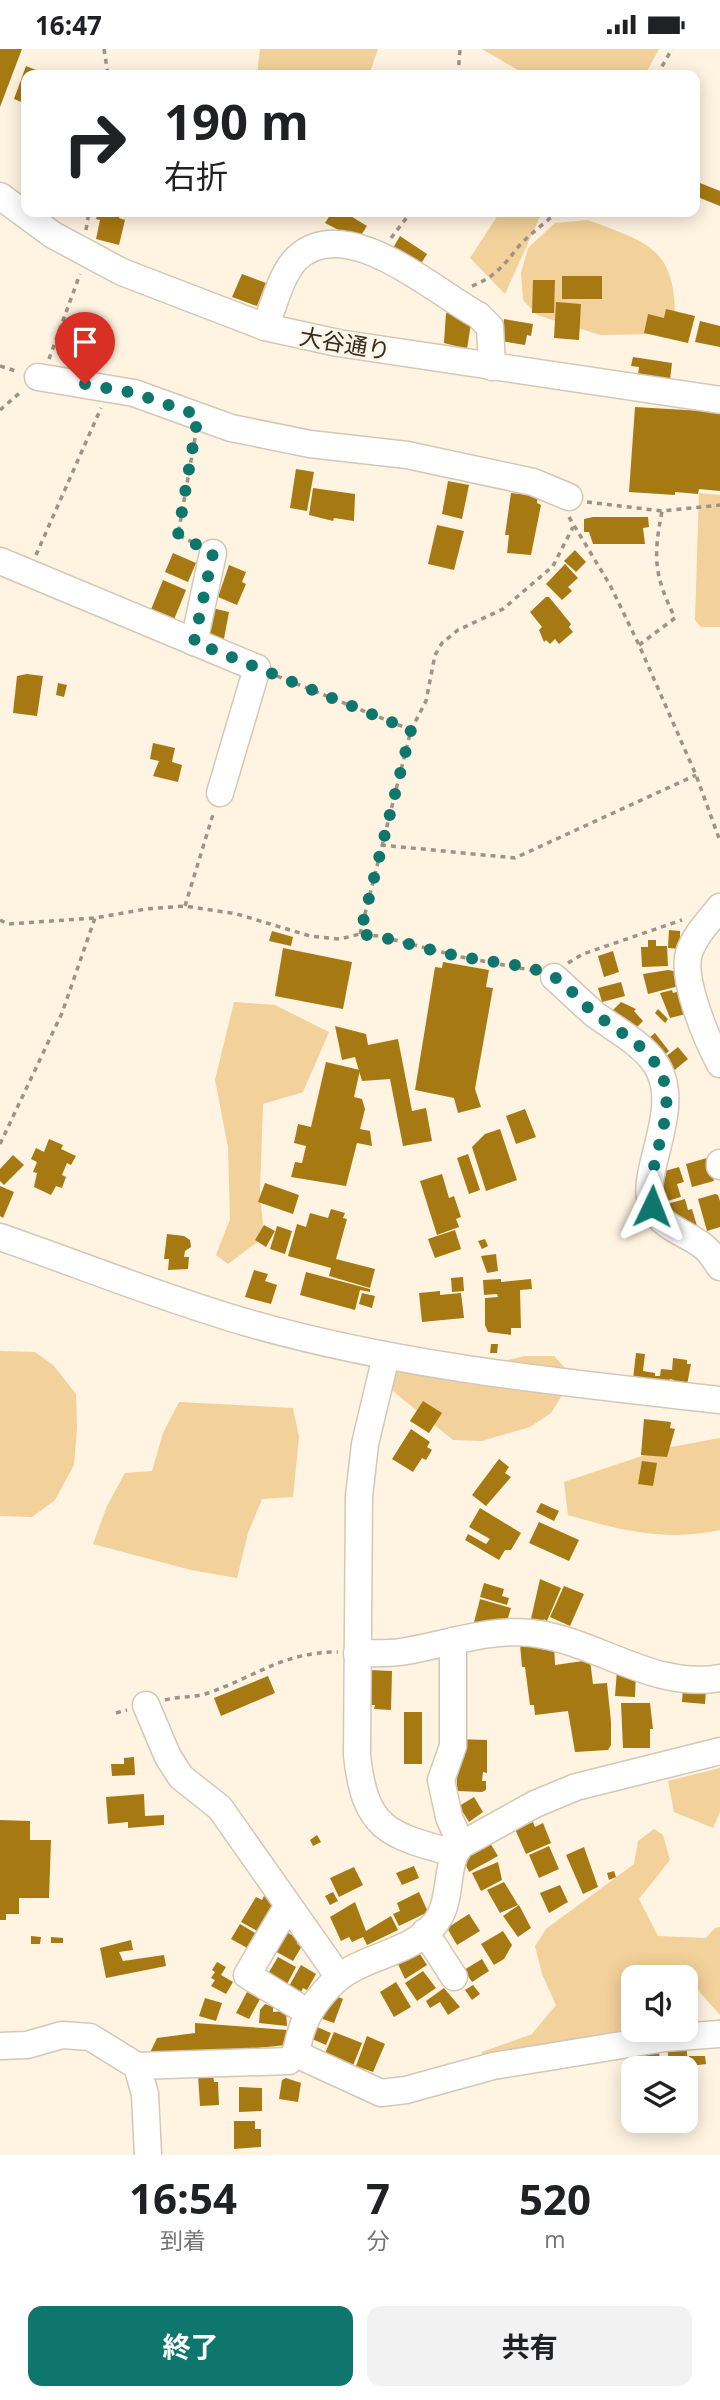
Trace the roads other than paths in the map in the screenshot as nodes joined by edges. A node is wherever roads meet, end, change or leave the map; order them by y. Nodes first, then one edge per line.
1 (0, 196) edge
2 (21, 211) edge
3 (29, 217) edge
4 (265, 327) junction
5 (492, 367) junction
6 (38, 377) road end
7 (720, 400) edge
8 (569, 497) road end
9 (213, 553) road end
10 (0, 561) edge
11 (194, 642) junction
12 (220, 793) road end
13 (720, 907) edge
14 (554, 977) road end
15 (720, 1064) edge
16 (0, 1237) edge
17 (720, 1267) edge
18 (386, 1356) junction
19 (720, 1400) edge
20 (453, 1641) junction
21 (357, 1653) junction
22 (720, 1678) edge
23 (146, 1705) road end
24 (720, 1751) edge
25 (458, 1849) junction
26 (287, 1907) junction
27 (425, 1932) junction
28 (338, 1977) junction
29 (454, 1977) dead end
30 (309, 2013) junction
31 (720, 2034) edge
32 (0, 2046) edge
33 (296, 2054) junction
34 (137, 2066) junction
35 (148, 2155) edge

1 - 2 street, 大谷通り
3 - 4 street, 大谷通り
4 - 5 street, 大谷通り
4 - 5 street
5 - 7 street, 大谷通り
6 - 8 street
9 - 11 street
10 - 11 street
11 - 12 street
13 - 15 street
14 - 17 street
16 - 18 street
18 - 19 street
18 - 21 street
20 - 21 street
20 - 22 street
20 - 25 street
21 - 25 street
23 - 26 street
24 - 25 street
25 - 27 street
26 - 28 street
26 - 30 street
27 - 28 street
27 - 29 street
28 - 30 street
30 - 33 street
31 - 33 street
32 - 34 street
33 - 34 street
34 - 35 street

